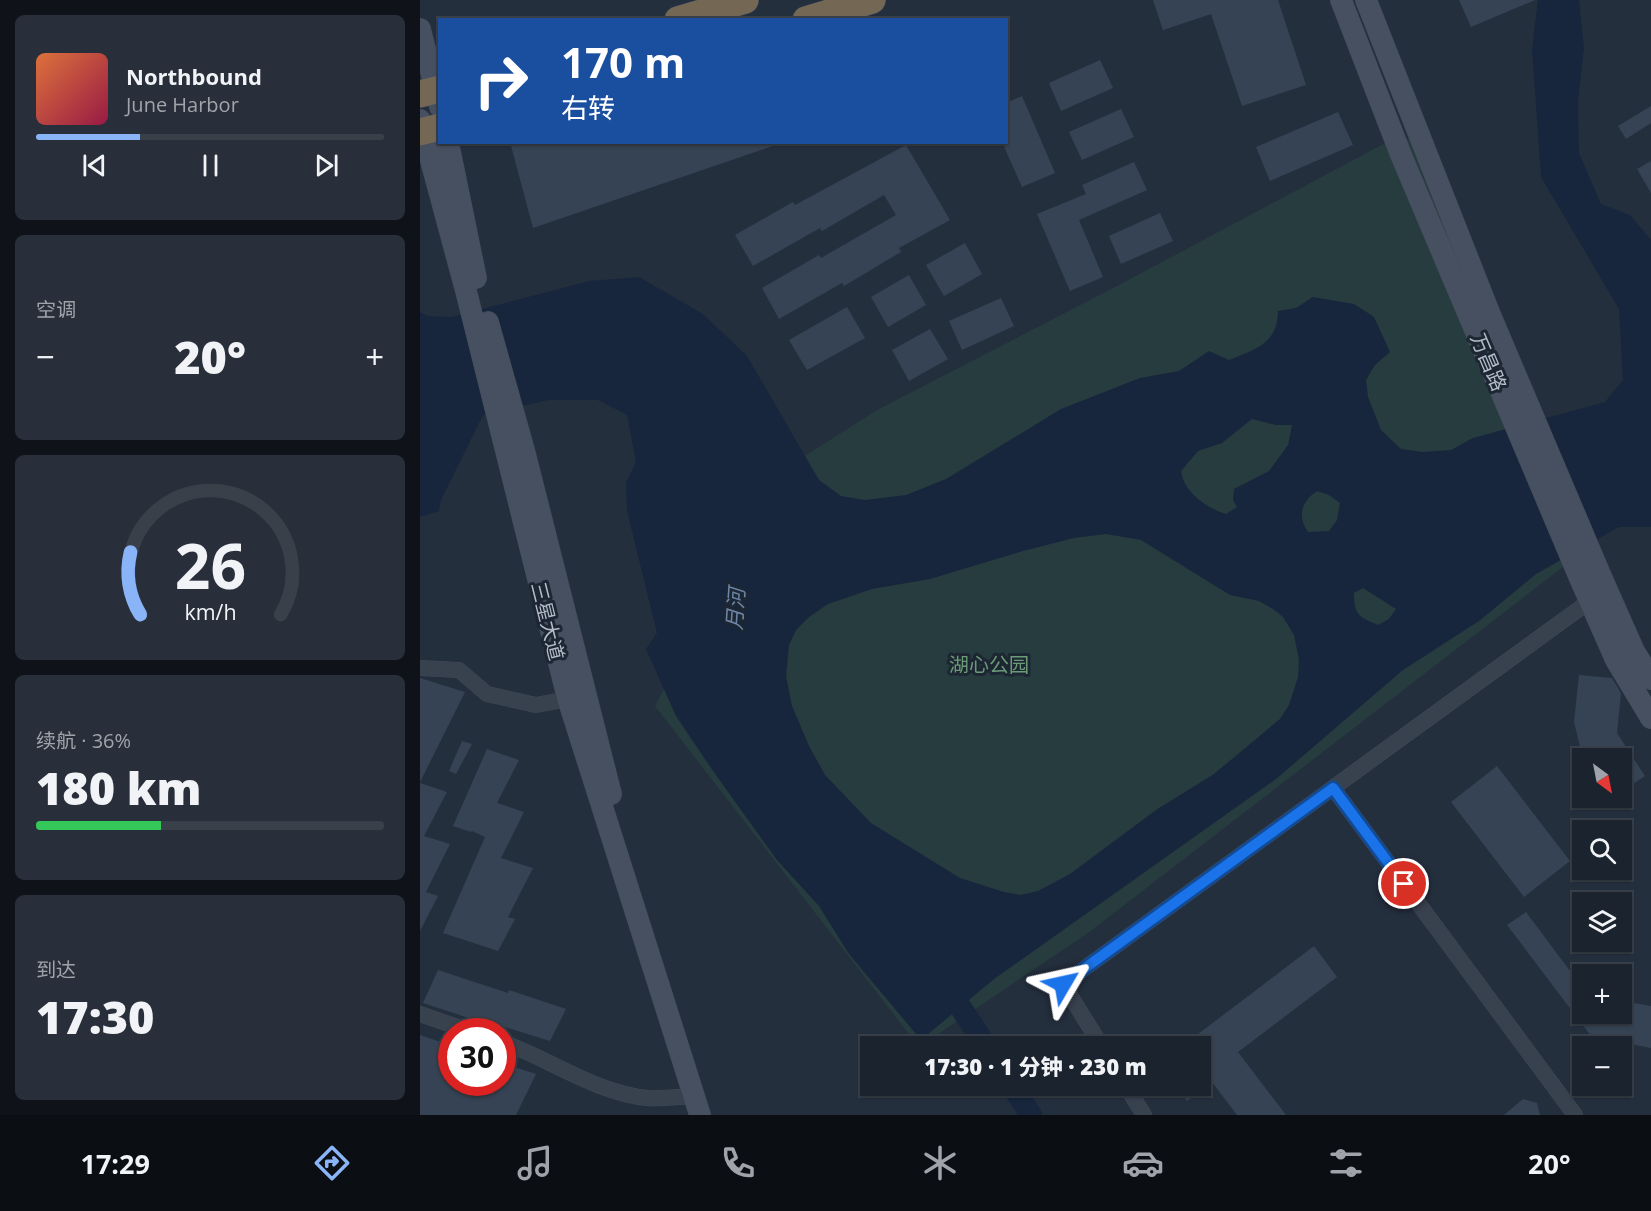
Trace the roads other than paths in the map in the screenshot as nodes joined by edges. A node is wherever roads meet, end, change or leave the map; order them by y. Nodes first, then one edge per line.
1 (745, 0) edge
2 (872, 0) edge
3 (1341, 0) edge
4 (1366, 0) edge
5 (685, 18) edge
6 (813, 18) edge
7 (420, 29) edge
8 (434, 95) edge
9 (426, 128) edge
10 (448, 144) edge
11 (472, 290) junction
12 (1525, 421) junction
13 (515, 453) junction
14 (1590, 578) junction
15 (1590, 601) junction
16 (420, 668) edge
17 (1651, 680) edge
18 (568, 699) junction
19 (1651, 718) edge
20 (1333, 788) junction
21 (420, 1014) edge
22 (438, 1020) edge
23 (1095, 1036) edge
24 (516, 1048) edge
25 (1132, 1096) edge
26 (697, 1106) edge
27 (713, 1115) edge
28 (1144, 1115) edge
29 (1575, 1115) edge

1 - 5 highway
2 - 6 highway
3 - 12 street, 万昌路
4 - 12 street, 万昌路
7 - 8 street
9 - 11 street, 三星大道
10 - 11 street, 三星大道
11 - 13 street, 三星大道
12 - 14 street, 万昌路
13 - 18 street, 三星大道
13 - 27 street, 三星大道
14 - 15 street, 万昌路
14 - 17 street, 万昌路
15 - 19 street, 万昌路
15 - 20 street
16 - 18 street
18 - 26 street, 三星大道
20 - 23 street
20 - 29 street
21 - 22 street
24 - 26 street
25 - 28 street

